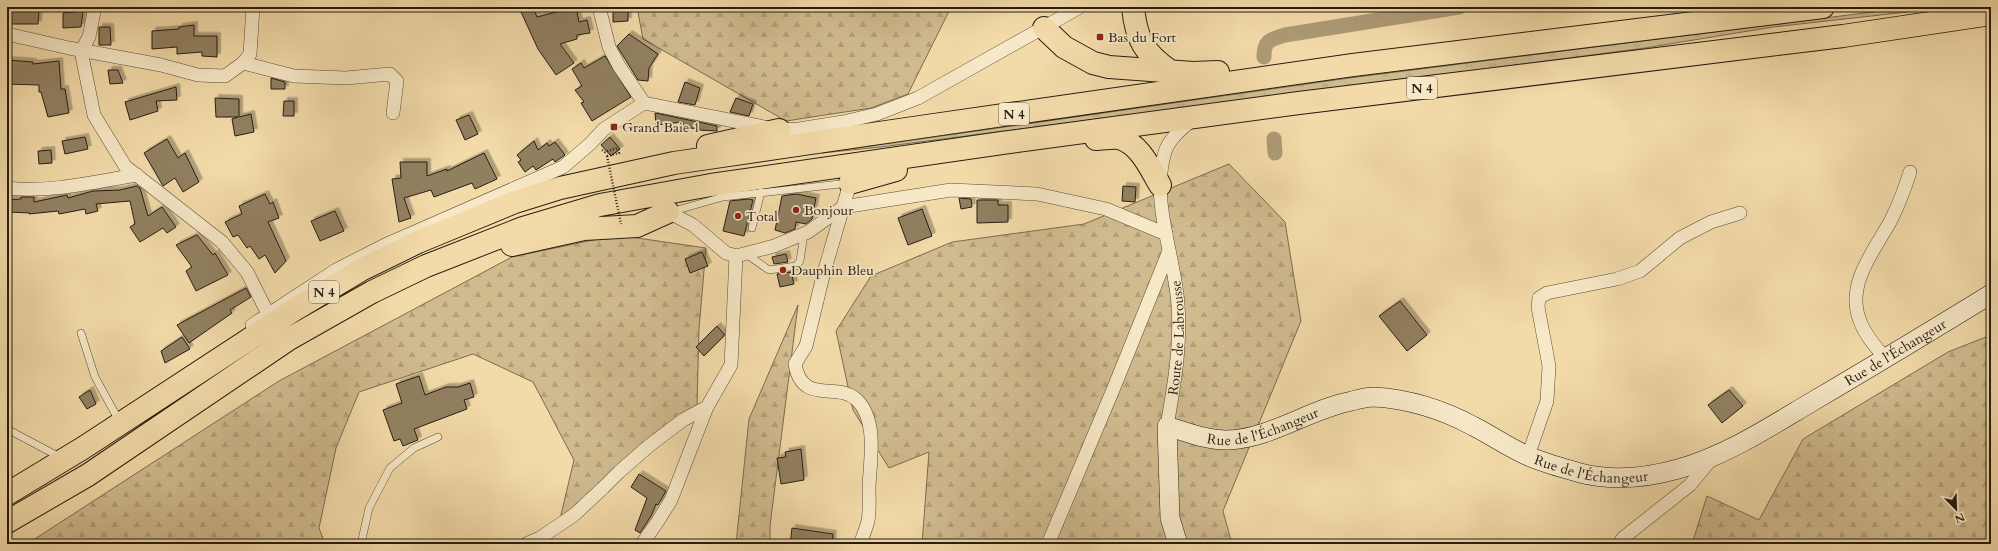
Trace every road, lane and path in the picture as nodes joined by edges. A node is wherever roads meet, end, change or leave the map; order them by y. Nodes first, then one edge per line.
1 (95, 7) edge
2 (254, 7) edge
3 (600, 7) edge
4 (1080, 7) edge
5 (1823, 7) edge
6 (1134, 9) edge
7 (1773, 11) edge
8 (1991, 14) edge
9 (1991, 21) edge
10 (1044, 28) junction
11 (7, 34) edge
12 (1843, 36) junction
13 (81, 51) junction
14 (243, 63) junction
15 (1354, 65) junction
16 (1170, 71) junction
17 (644, 103) junction
18 (393, 113) dead end
19 (1194, 118) junction
20 (779, 130) junction
21 (1053, 136) junction
22 (1002, 143) junction
23 (618, 153) dead end
24 (674, 163) junction
25 (1910, 172) dead end
26 (137, 175) junction
27 (850, 183) junction
28 (1160, 185) junction
29 (7, 188) edge
30 (761, 192) junction
31 (844, 207) junction
32 (668, 212) junction
33 (1740, 213) dead end
34 (621, 224) dead end
35 (752, 228) dead end
36 (804, 234) junction
37 (1166, 234) junction
38 (1169, 251) junction
39 (741, 255) junction
40 (426, 266) junction
41 (1991, 294) edge
42 (268, 314) junction
43 (81, 333) dead end
44 (1885, 358) junction
45 (706, 406) junction
46 (117, 417) junction
47 (1167, 426) junction
48 (7, 429) edge
49 (438, 437) dead end
50 (54, 454) junction
51 (1528, 456) junction
52 (1713, 457) junction
53 (7, 483) edge
54 (7, 494) edge
55 (7, 522) edge
56 (361, 544) edge
57 (526, 544) edge
58 (642, 544) edge
59 (860, 544) edge
60 (1048, 544) edge
61 (1178, 544) edge
62 (1619, 544) edge

1 - 13 street
2 - 14 street
3 - 17 street
4 - 10 street
5 - 7 highway, N 4
6 - 16 highway
7 - 15 highway, N 4
8 - 12 highway, N 4
9 - 12 highway
10 - 16 highway
10 - 20 street
11 - 13 street
12 - 19 highway, N 4
13 - 14 street
13 - 26 street
14 - 18 street
15 - 16 highway
15 - 24 highway, N 4
17 - 20 street
17 - 42 street
19 - 21 highway, N 4
19 - 28 street, Route de Labrousse
20 - 24 highway
21 - 22 highway, N 4
21 - 28 highway
22 - 27 highway
22 - 40 highway, N 4
23 - 34 path, bridge
24 - 54 highway, N 4
25 - 44 street
26 - 29 street
26 - 42 street
27 - 30 lane
27 - 31 street
28 - 37 street, Route de Labrousse
30 - 32 lane
30 - 35 lane
31 - 36 street
31 - 37 street
31 - 59 street
32 - 39 street
32 - 40 highway
33 - 51 street
36 - 39 street
36 - 39 lane
37 - 38 street, Route de Labrousse
38 - 47 street, Route de Labrousse
38 - 60 street
39 - 45 street
40 - 55 highway, N 4
41 - 44 street, Rue de l'Échangeur
42 - 46 street
43 - 46 lane
44 - 52 street, Rue de l'Échangeur
45 - 57 street
45 - 58 street
46 - 50 street
47 - 51 street, Rue de l'Échangeur
47 - 61 street, Route de Labrousse
48 - 50 lane
49 - 56 lane
50 - 53 street
51 - 52 street, Rue de l'Échangeur
52 - 62 street

